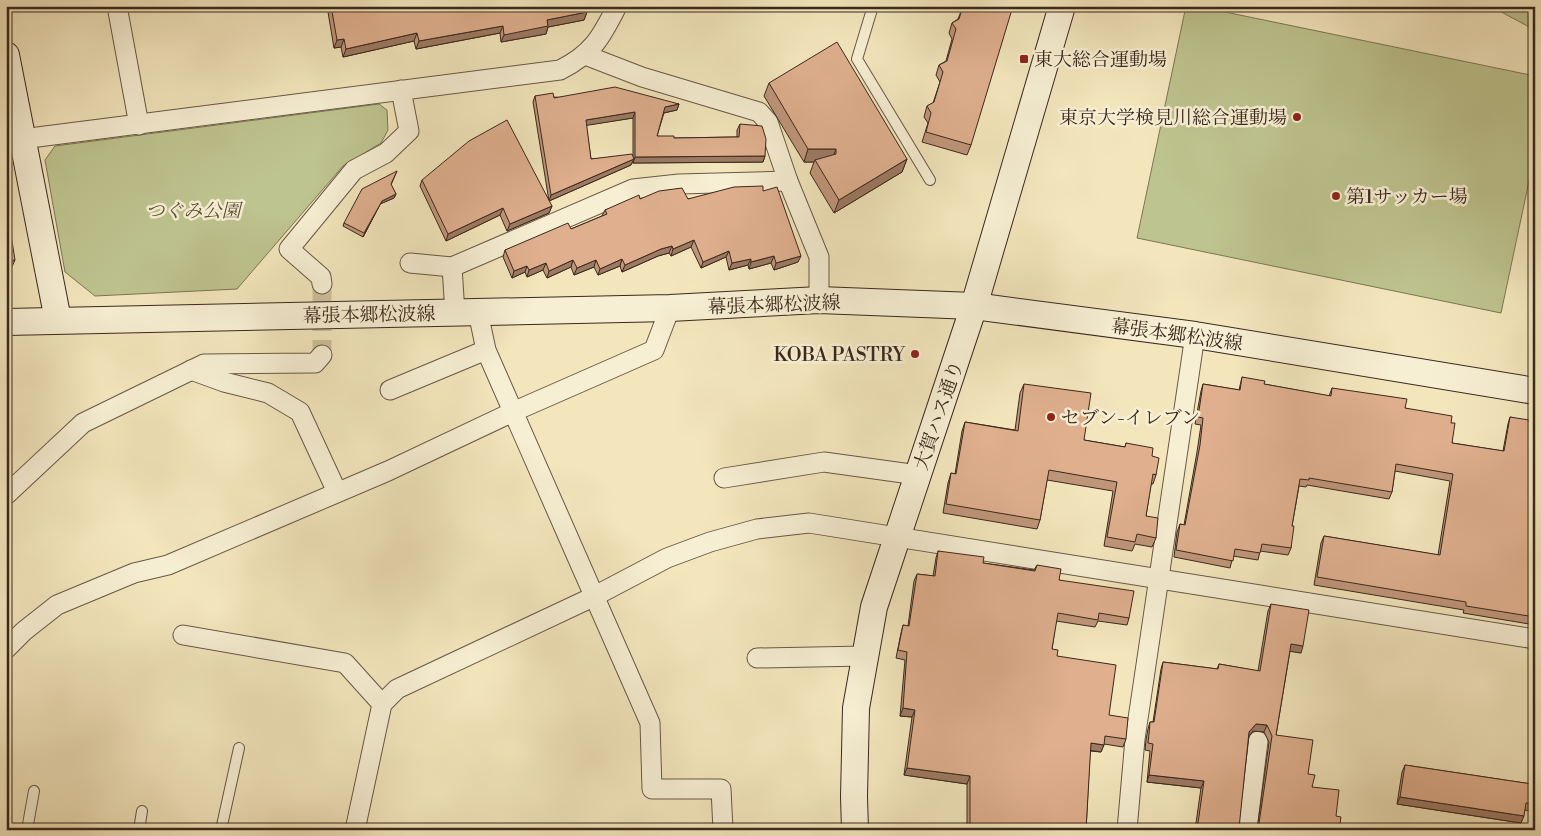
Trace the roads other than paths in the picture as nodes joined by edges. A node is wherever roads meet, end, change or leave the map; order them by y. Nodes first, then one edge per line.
1 (117, 6) edge
2 (616, 6) edge
3 (873, 6) edge
4 (1062, 6) edge
5 (6, 55) edge
6 (585, 55) junction
7 (401, 90) junction
8 (139, 125) junction
9 (22, 139) junction
10 (930, 180) dead end
11 (788, 181) junction
12 (410, 263) dead end
13 (452, 267) junction
14 (322, 284) tunnel mouth
15 (819, 300) junction
16 (974, 306) junction
17 (670, 308) junction
18 (466, 312) junction
19 (58, 320) junction
20 (6, 322) edge
21 (1195, 336) junction
22 (486, 350) junction
23 (322, 355) dead end
24 (191, 370) junction
25 (390, 390) dead end
26 (1535, 390) edge
27 (515, 411) junction
28 (918, 474) junction
29 (724, 478) dead end
30 (336, 492) junction
31 (6, 495) edge
32 (897, 537) junction
33 (1160, 578) junction
34 (593, 597) junction
35 (183, 635) dead end
36 (1535, 639) edge
37 (6, 649) edge
38 (865, 656) junction
39 (758, 658) dead end
40 (382, 704) junction
41 (1258, 742) dead end
42 (239, 748) dead end
43 (34, 791) dead end
44 (142, 811) dead end
45 (27, 830) edge
46 (139, 830) edge
47 (221, 830) edge
48 (356, 830) edge
49 (723, 830) edge
50 (855, 830) edge
51 (1127, 830) edge
52 (1247, 830) edge

1 - 8 street
2 - 6 street
3 - 10 lane
4 - 16 street, 大賀ハス通り
5 - 9 street
6 - 7 street
6 - 11 street
7 - 8 street
7 - 14 street
8 - 9 street
9 - 19 street
11 - 13 street
11 - 15 street
12 - 13 street
13 - 18 street
15 - 16 street, 幕張本郷松波線
15 - 17 street, 幕張本郷松波線
16 - 21 street, 幕張本郷松波線
16 - 28 street, 大賀ハス通り
17 - 18 street, 幕張本郷松波線
17 - 27 street
18 - 19 street, 幕張本郷松波線
18 - 22 street
19 - 20 street, 幕張本郷松波線
21 - 26 street, 幕張本郷松波線
21 - 33 street
22 - 25 street
22 - 27 street
23 - 24 street
24 - 30 street
24 - 31 street
27 - 30 street
27 - 34 street
28 - 29 street
28 - 32 street, 大賀ハス通り
30 - 37 street
32 - 33 street
32 - 34 street
32 - 38 street, 大賀ハス通り
33 - 36 street
33 - 51 street
34 - 40 street
34 - 49 street
35 - 40 street
38 - 39 street
38 - 50 street, 大賀ハス通り
40 - 48 street
41 - 52 street
42 - 47 lane
43 - 45 lane
44 - 46 lane

